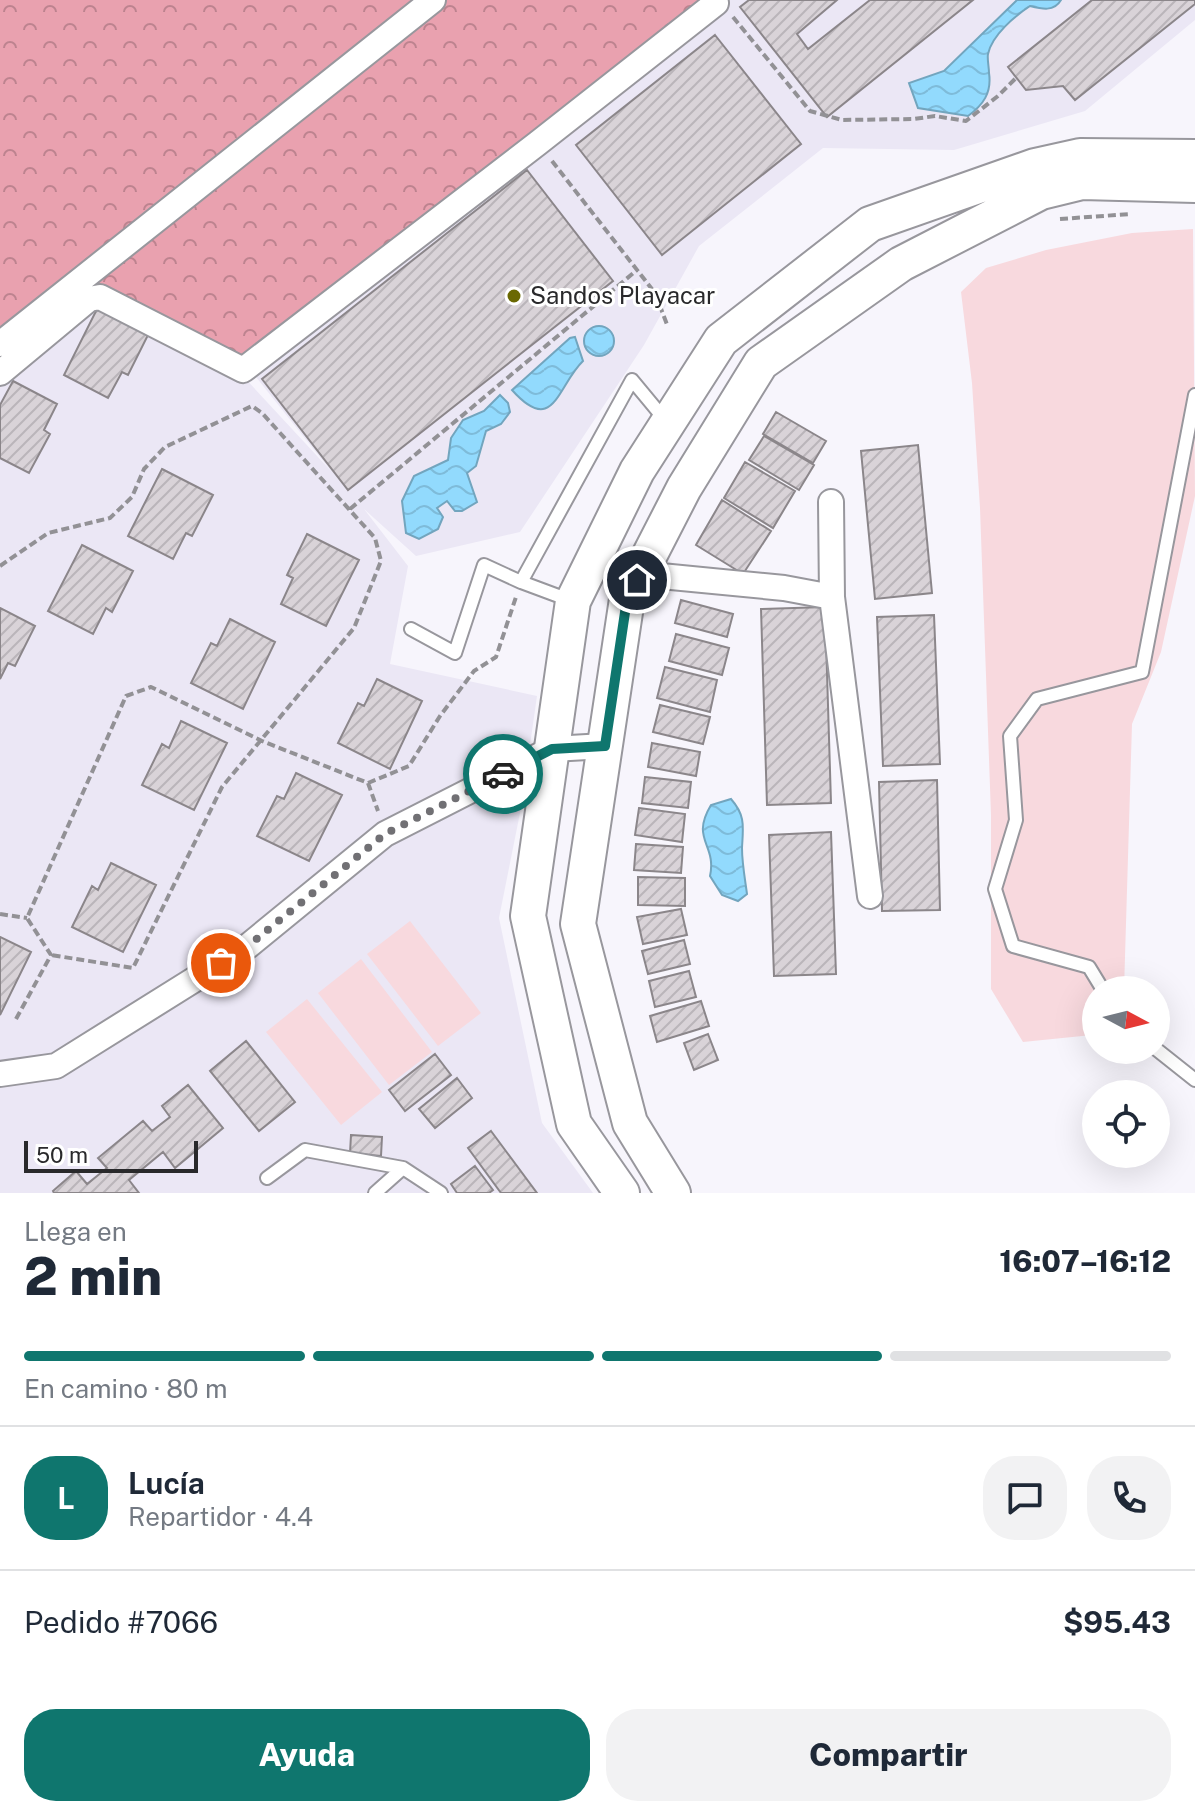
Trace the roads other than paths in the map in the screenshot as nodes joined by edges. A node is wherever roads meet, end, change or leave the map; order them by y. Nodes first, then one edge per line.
1 (433, 0) edge
2 (720, 7) road end
3 (1195, 157) edge
4 (1195, 185) edge
5 (0, 344) edge
6 (0, 373) edge
7 (1195, 395) edge
8 (668, 423) junction
9 (831, 502) dead end
10 (637, 580) junction
11 (521, 582) junction
12 (832, 597) junction
13 (573, 601) junction
14 (411, 629) dead end
15 (605, 746) junction
16 (552, 749) junction
17 (870, 896) dead end
18 (1094, 976) edge
19 (1170, 1060) edge
20 (0, 1074) edge
21 (1195, 1080) edge
22 (403, 1168) junction
23 (267, 1178) dead end
24 (632, 1182) edge
25 (375, 1193) edge
26 (441, 1193) edge
27 (673, 1193) edge

1 - 5 street
2 - 6 street
3 - 8 main road
4 - 10 main road
7 - 18 lane
8 - 11 lane
8 - 13 main road
9 - 12 street
10 - 12 street
10 - 15 main road
11 - 13 lane
11 - 14 lane
12 - 17 street
13 - 16 main road
15 - 16 street
15 - 24 main road
16 - 20 street
16 - 24 main road
19 - 21 lane
22 - 23 lane
22 - 25 lane
22 - 26 lane
24 - 27 main road

